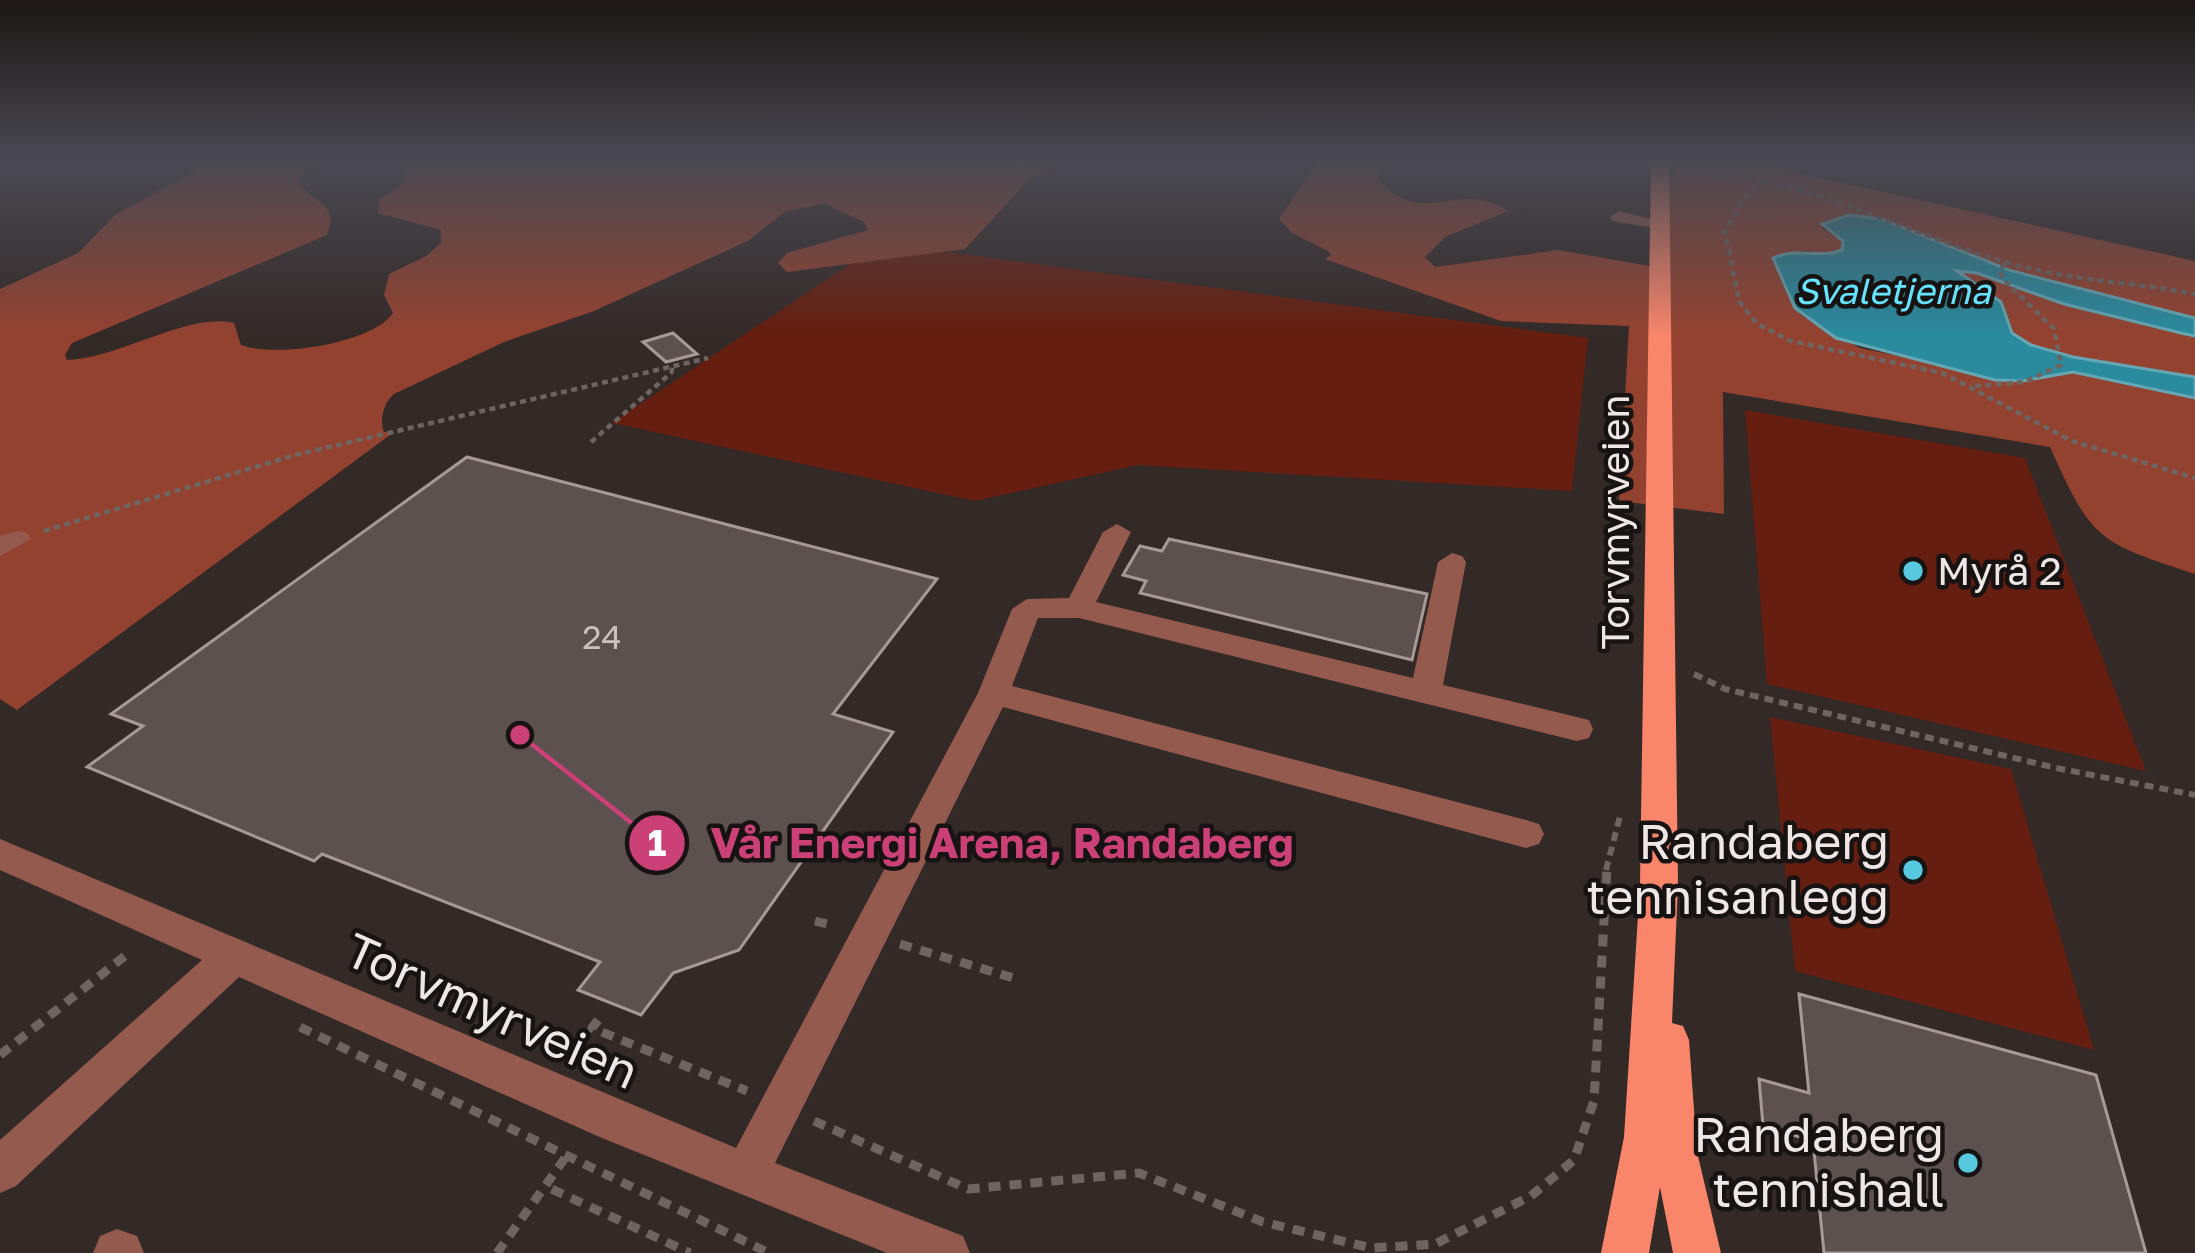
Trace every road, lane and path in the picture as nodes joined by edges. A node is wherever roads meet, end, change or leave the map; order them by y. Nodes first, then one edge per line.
1 (1623, 218) edge
2 (1660, 218) edge
3 (1732, 218) edge
4 (1889, 218) edge
5 (1660, 223) junction
6 (2006, 262) junction
7 (2195, 294) edge
8 (708, 358) dead end
9 (674, 366) junction
10 (1970, 386) junction
11 (591, 442) dead end
12 (2195, 478) edge
13 (1117, 532) dead end
14 (9, 543) edge
15 (1452, 562) dead end
16 (1079, 608) junction
17 (1659, 656) junction
18 (1426, 692) junction
19 (994, 693) junction
20 (1577, 729) dead end
21 (2195, 795) edge
22 (1625, 800) dead end
23 (1526, 834) dead end
24 (0, 854) edge
25 (1659, 884) junction
26 (815, 921) dead end
27 (871, 936) junction
28 (237, 954) junction
29 (127, 955) dead end
30 (1017, 980) dead end
31 (598, 1020) dead end
32 (288, 1021) dead end
33 (0, 1055) edge
34 (778, 1105) junction
35 (565, 1158) junction
36 (0, 1170) edge
37 (746, 1174) junction
38 (545, 1186) junction
39 (1371, 1251) edge
40 (497, 1253) edge
41 (690, 1253) edge
42 (770, 1253) edge
43 (946, 1253) edge
44 (1625, 1253) edge
45 (1697, 1253) edge

1 - 5 street
2 - 5 main road, Torvmyrveien
3 - 10 path
4 - 6 path
5 - 17 main road, Torvmyrveien
6 - 7 path
6 - 10 path
8 - 9 path
9 - 11 path
9 - 14 path
10 - 12 path
13 - 16 street
15 - 18 street
16 - 18 street
16 - 19 street
17 - 21 path
17 - 25 main road, Torvmyrveien
18 - 20 street
19 - 23 street
19 - 27 street
22 - 39 path
24 - 28 street, Torvmyrveien
25 - 44 main road, Torvmyrveien
25 - 45 main road, Torvmyrveien
26 - 27 path
27 - 30 path
27 - 34 street
28 - 36 street
28 - 37 street, Torvmyrveien
29 - 33 path
31 - 34 path
32 - 35 path
34 - 37 street
34 - 39 path
35 - 38 path
35 - 42 path
37 - 43 street, Torvmyrveien
38 - 40 path
38 - 41 path

